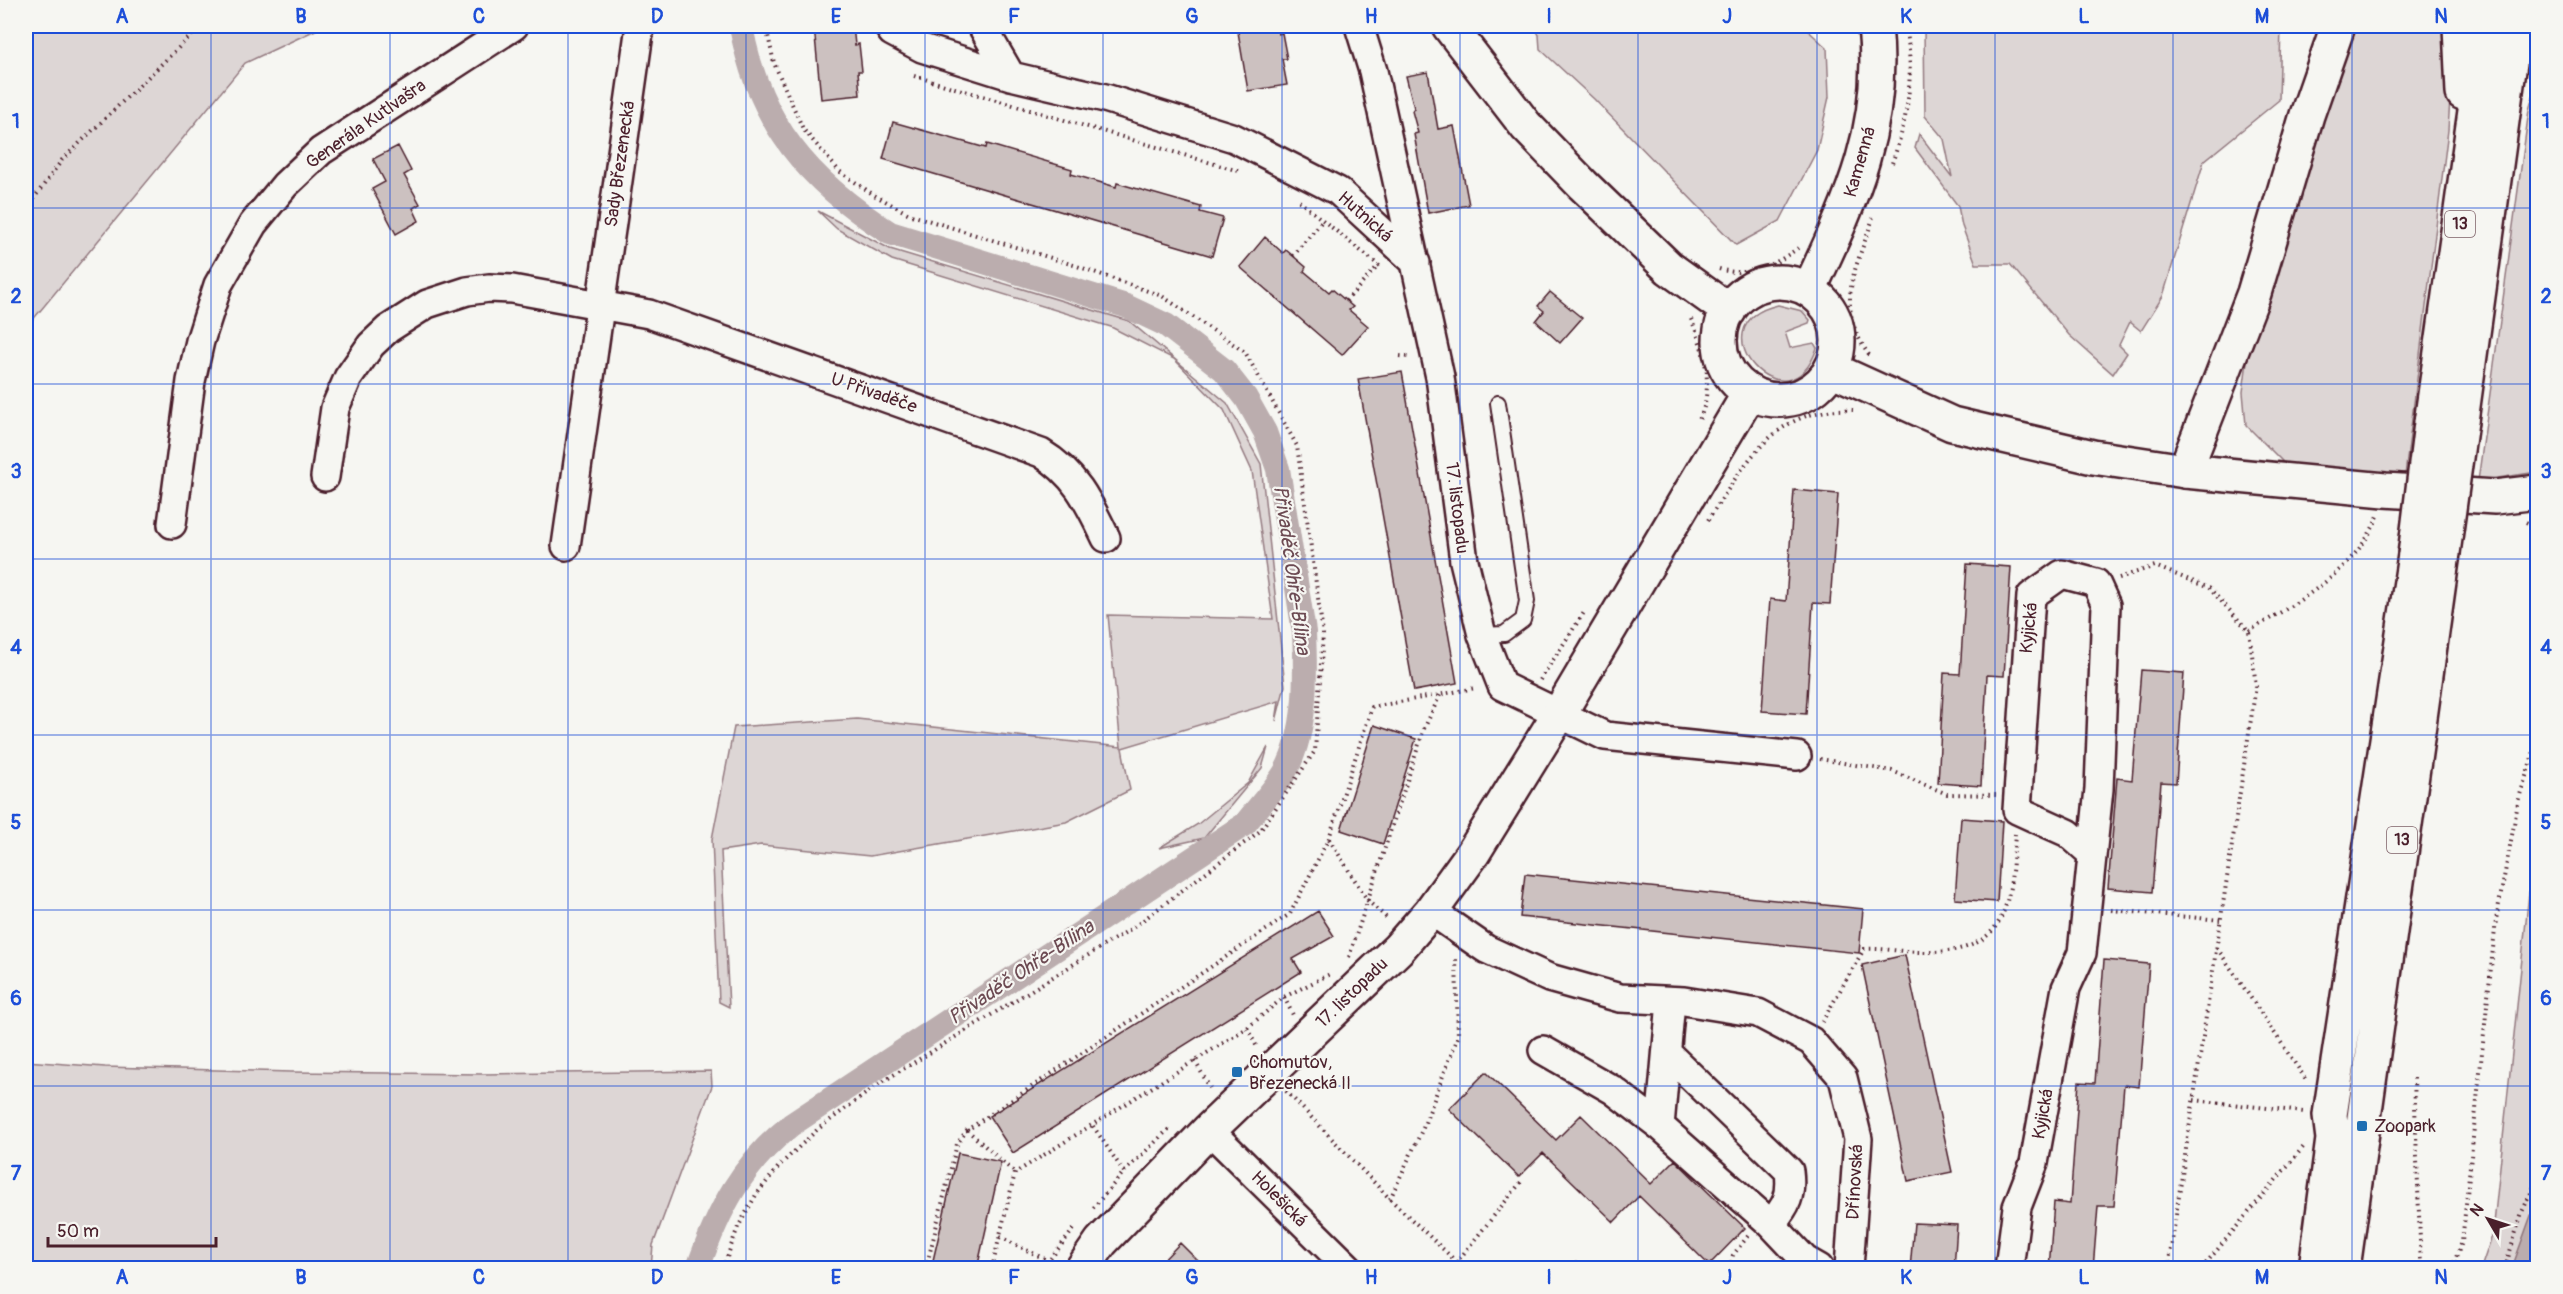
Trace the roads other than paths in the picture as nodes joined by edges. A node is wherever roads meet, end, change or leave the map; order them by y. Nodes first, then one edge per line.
1 (514, 26) edge
2 (639, 26) edge
3 (888, 26) edge
4 (982, 26) edge
5 (1359, 26) edge
6 (1449, 26) edge
7 (1875, 26) edge
8 (2338, 26) edge
9 (2460, 26) edge
10 (2487, 26) edge
11 (2515, 26) edge
12 (2538, 42) edge
13 (1011, 76) junction
14 (2501, 133) junction
15 (2466, 184) junction
16 (1416, 263) junction
17 (1809, 290) junction
18 (601, 303) junction
19 (1729, 311) junction
20 (1831, 369) junction
21 (1750, 392) junction
22 (1498, 403) dead end
23 (2446, 422) junction
24 (2185, 471) junction
25 (325, 477) dead end
26 (2538, 492) edge
27 (172, 524) dead end
28 (1106, 538) dead end
29 (566, 546) dead end
30 (2429, 554) junction
31 (1482, 635) junction
32 (1559, 714) junction
33 (1797, 756) road end
34 (2092, 854) junction
35 (1431, 911) junction
36 (1671, 1001) junction
37 (1543, 1050) dead end
38 (1667, 1053) junction
39 (1194, 1124) junction
40 (1660, 1126) junction
41 (1768, 1221) junction
42 (1850, 1259) edge
43 (1083, 1269) edge
44 (1349, 1269) edge
45 (1819, 1269) edge
46 (2009, 1269) edge
47 (2316, 1269) edge
48 (2343, 1269) edge

1 - 27 street, Generála Kutlvašra
2 - 18 street, Sady Březenecká
3 - 13 street, Hutnická
4 - 13 street
5 - 16 street, Hutnická
6 - 19 main road
7 - 17 main road, Kamenná
8 - 24 main road
9 - 15 main road
10 - 15 main road, 13
11 - 14 main road, 13
12 - 14 main road
13 - 16 street, Hutnická
14 - 23 main road, 13
15 - 23 main road, 13
16 - 31 street, 17. listopadu
17 - 19 main road
17 - 20 main road
18 - 25 street
18 - 28 street, U Přivaděče
18 - 29 street, Sady Březenecká
19 - 21 main road
20 - 21 main road
20 - 24 main road
21 - 32 main road, 17. listopadu
22 - 31 lane
23 - 30 main road, 13, bridge
24 - 26 main road
30 - 47 main road, 13
30 - 48 main road, 13
31 - 32 street, 17. listopadu
32 - 33 street
32 - 35 main road, 17. listopadu
34 - 34 street, Kyjická
34 - 46 street, Kyjická
35 - 36 street, Dřínovská
35 - 39 main road, 17. listopadu
36 - 38 street
36 - 42 street, Dřínovská
37 - 40 street
38 - 40 street
38 - 41 street
39 - 43 main road, 17. listopadu
39 - 44 street, Holešická
40 - 41 street
41 - 45 street

